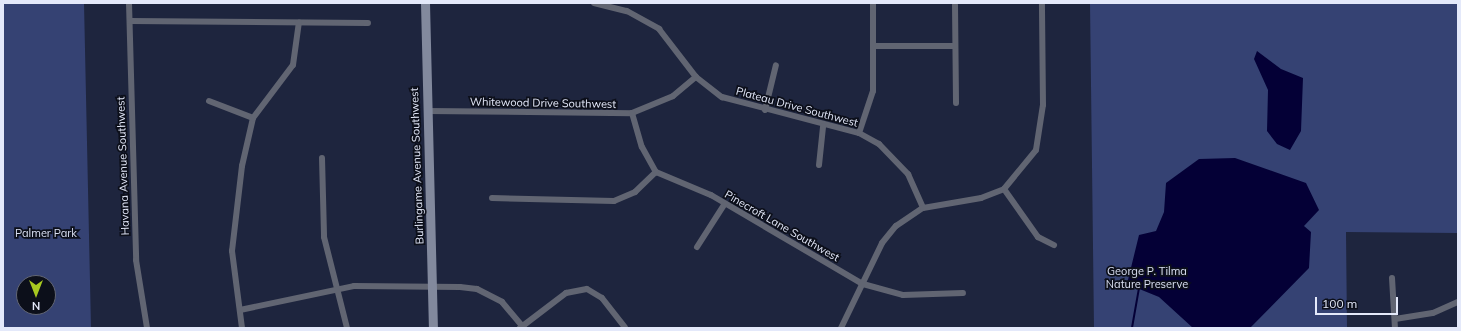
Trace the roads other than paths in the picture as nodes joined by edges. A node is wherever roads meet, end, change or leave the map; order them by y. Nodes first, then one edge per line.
1 (129, 3) edge
2 (425, 3) edge
3 (594, 3) edge
4 (873, 3) edge
5 (1042, 3) edge
6 (955, 5) dead end
7 (130, 21) junction
8 (299, 22) junction
9 (368, 23) dead end
10 (875, 46) junction
11 (955, 46) junction
12 (776, 65) dead end
13 (696, 77) junction
14 (209, 101) dead end
15 (956, 103) dead end
16 (765, 110) junction
17 (427, 111) junction
18 (632, 113) junction
19 (253, 118) junction
20 (823, 126) junction
21 (859, 134) junction
22 (322, 158) dead end
23 (819, 165) dead end
24 (656, 172) junction
25 (1004, 189) junction
26 (492, 198) dead end
27 (724, 205) junction
28 (924, 208) junction
29 (1054, 245) dead end
30 (697, 247) dead end
31 (1392, 278) dead end
32 (863, 284) junction
33 (432, 286) junction
34 (338, 288) junction
35 (963, 293) dead end
36 (1458, 302) edge
37 (240, 310) junction
38 (1394, 319) junction
39 (522, 327) edge
40 (625, 327) edge
41 (147, 328) edge
42 (242, 328) edge
43 (347, 328) edge
44 (433, 328) edge
45 (841, 328) edge
46 (1395, 328) edge

1 - 7 street, Havana Avenue Southwest
2 - 17 street, Burlingame Avenue Southwest
3 - 13 street, Plateau Drive Southwest
4 - 10 street
5 - 25 street
6 - 11 street
7 - 8 street
7 - 41 street, Havana Avenue Southwest
8 - 9 street
8 - 19 street
10 - 11 street
10 - 21 street
11 - 15 street
12 - 16 street
13 - 16 street, Plateau Drive Southwest
13 - 18 street, Whitewood Drive Southwest
14 - 19 street
16 - 20 street, Plateau Drive Southwest
17 - 18 street, Whitewood Drive Southwest
17 - 33 street, Burlingame Avenue Southwest
18 - 24 street
19 - 37 street
20 - 21 street, Plateau Drive Southwest
20 - 23 street
21 - 28 street, Plateau Drive Southwest
22 - 34 street
24 - 26 street
24 - 27 street, Pinecroft Lane Southwest
25 - 28 street
25 - 29 street
27 - 30 street
27 - 32 street, Pinecroft Lane Southwest
28 - 32 street
31 - 38 street
32 - 35 street, Pinecroft Lane Southwest
32 - 45 street
33 - 34 street
33 - 39 street
33 - 44 street, Burlingame Avenue Southwest
34 - 37 street
34 - 43 street
36 - 38 street
37 - 42 street
38 - 46 street
39 - 40 street

